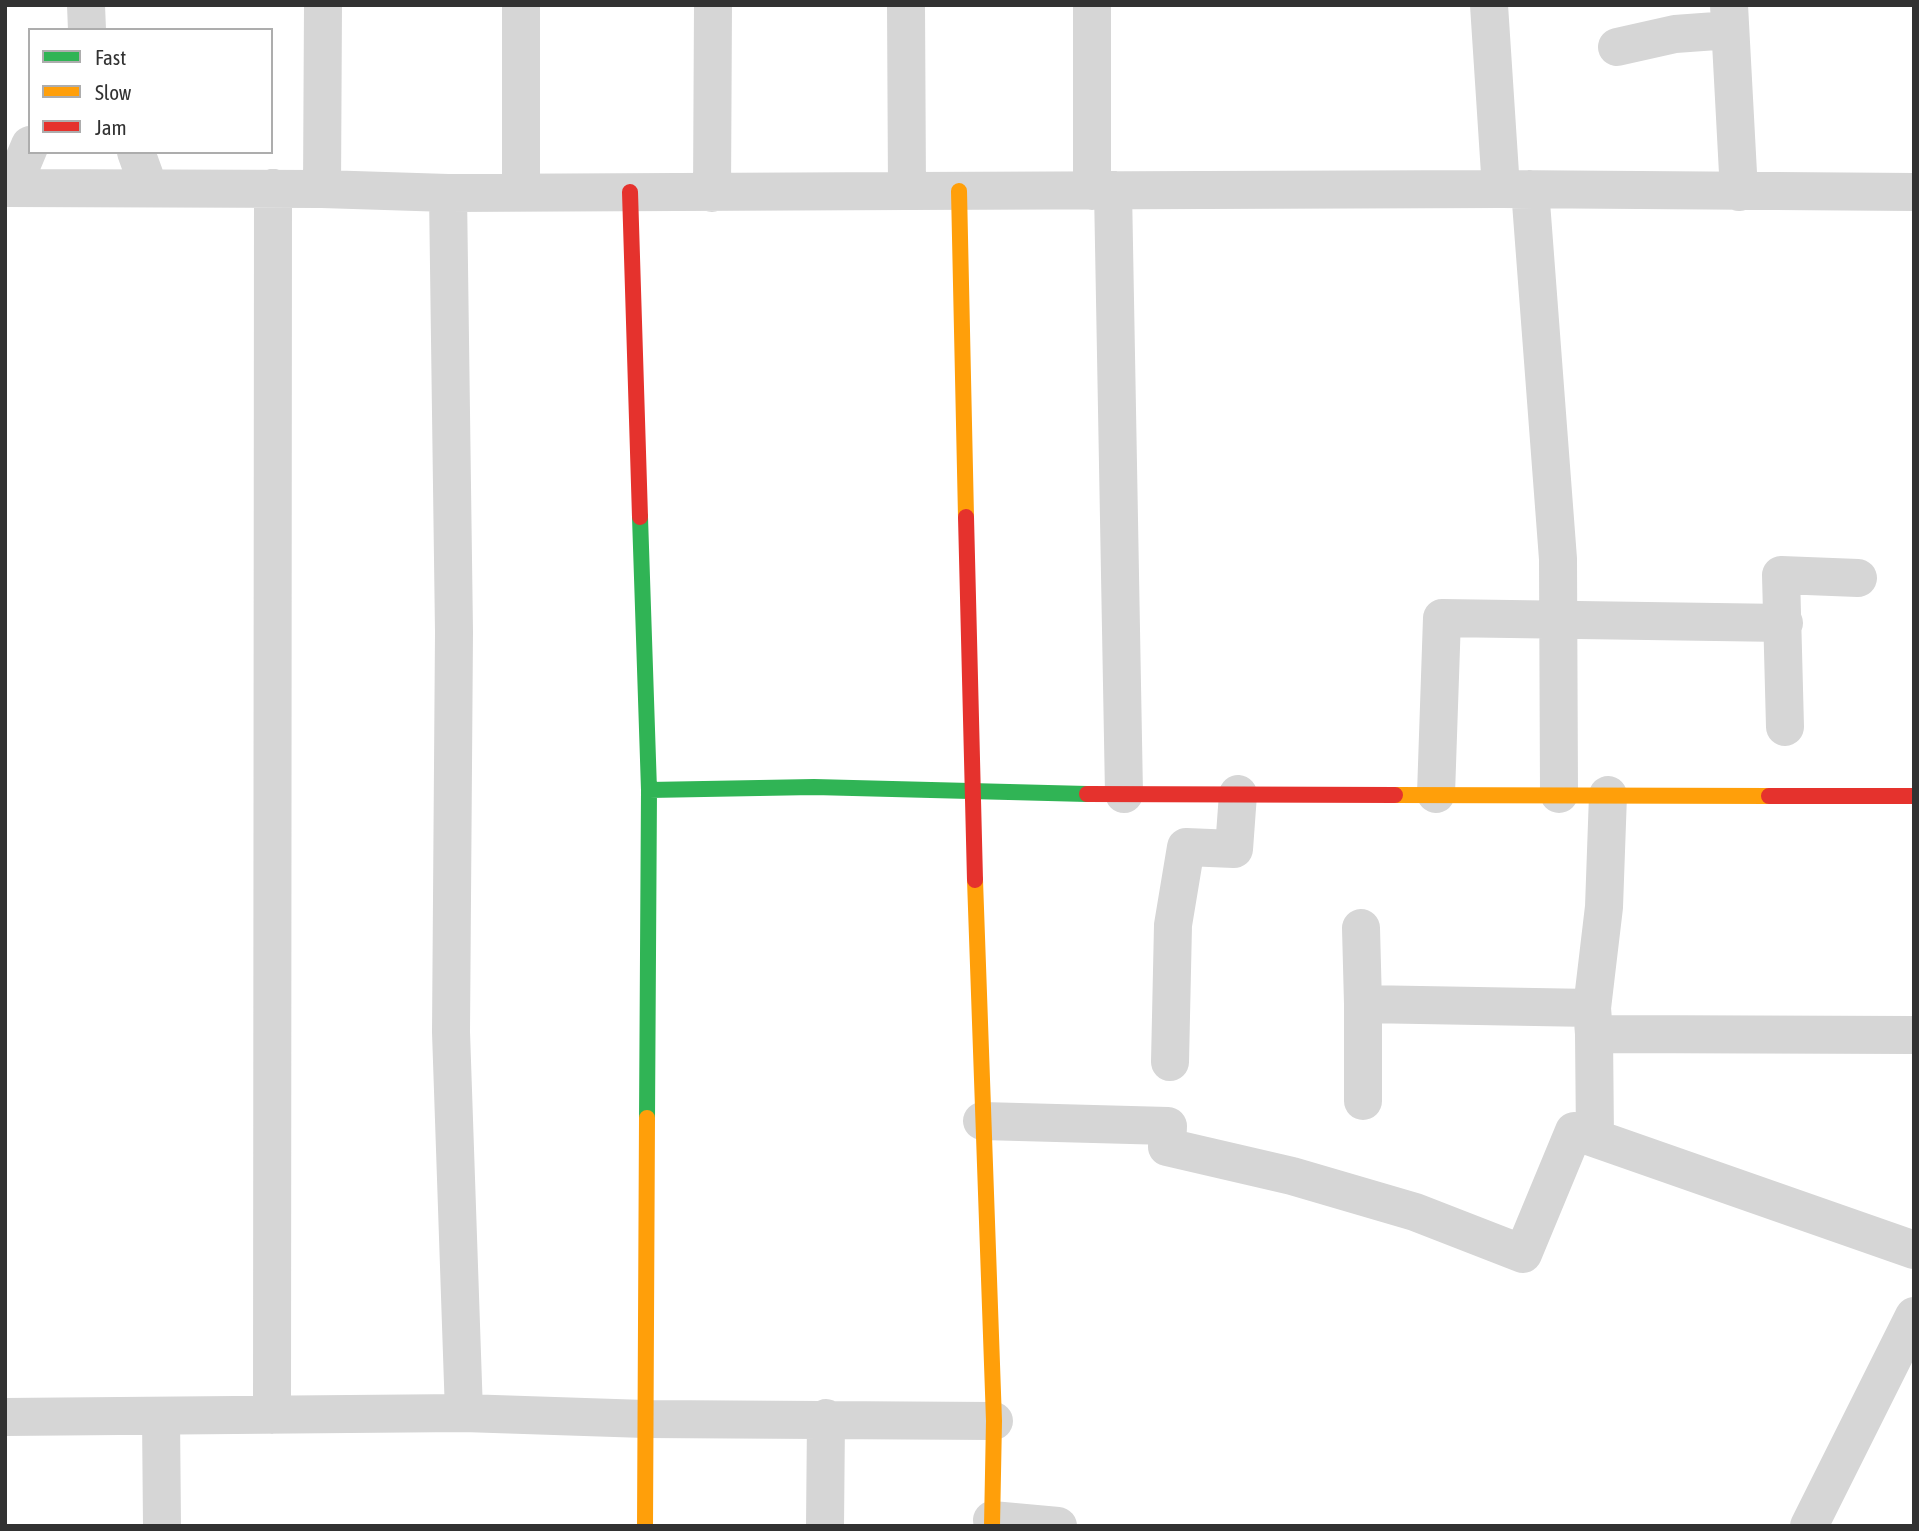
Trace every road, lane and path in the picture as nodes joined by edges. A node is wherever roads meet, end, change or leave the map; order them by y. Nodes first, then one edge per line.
1 (86, 5) edge
2 (323, 5) edge
3 (521, 5) edge
4 (713, 5) edge
5 (906, 5) edge
6 (1092, 5) edge
7 (1489, 5) edge
8 (1730, 18) edge
9 (87, 28) edge
10 (1617, 47) dead end
11 (28, 149) edge
12 (137, 154) edge
13 (9, 188) edge
14 (149, 188) junction
15 (272, 188) junction
16 (321, 189) junction
17 (1515, 189) junction
18 (1103, 190) junction
19 (906, 191) junction
20 (959, 191) junction
21 (522, 192) junction
22 (630, 192) junction
23 (1739, 192) junction
24 (1914, 192) edge
25 (449, 193) junction
26 (712, 193) junction
27 (1858, 578) dead end
28 (1558, 620) junction
29 (1784, 623) junction
30 (1785, 727) dead end
31 (649, 789) junction
32 (972, 789) junction
33 (1124, 794) junction
34 (1238, 794) junction
35 (1436, 794) junction
36 (1559, 794) junction
37 (1608, 795) junction
38 (1914, 796) edge
39 (1361, 928) dead end
40 (1363, 1004) junction
41 (1593, 1021) junction
42 (1914, 1035) edge
43 (1170, 1062) dead end
44 (1363, 1101) dead end
45 (982, 1121) junction
46 (1595, 1138) junction
47 (1914, 1250) edge
48 (1914, 1316) edge
49 (464, 1413) junction
50 (272, 1415) junction
51 (161, 1416) junction
52 (5, 1417) edge
53 (826, 1418) junction
54 (645, 1419) junction
55 (994, 1421) junction
56 (992, 1523) edge
57 (162, 1526) edge
58 (645, 1526) edge
59 (825, 1526) edge
60 (1058, 1526) edge
61 (1809, 1526) edge

1 - 9 street
2 - 16 street
3 - 21 street
4 - 26 street
5 - 19 street
6 - 18 street
7 - 17 street
8 - 10 street
8 - 23 street
11 - 13 street
12 - 14 street
13 - 14 street
14 - 15 street
15 - 16 street
15 - 50 street
16 - 25 street
17 - 18 street
17 - 23 street
17 - 28 street
18 - 20 street
18 - 33 street
19 - 20 street
19 - 26 street
20 - 32 street
21 - 22 street
21 - 25 street
22 - 26 street
22 - 31 street
23 - 24 street
25 - 49 street
27 - 29 street
28 - 29 street
28 - 35 street
28 - 36 street
29 - 30 street
31 - 32 street
31 - 54 street
32 - 33 street
32 - 45 street
33 - 34 street
34 - 35 street
34 - 43 street
35 - 36 street
36 - 37 street
37 - 38 street
37 - 41 street
39 - 40 street
40 - 41 street
40 - 44 street
41 - 42 street
41 - 46 street
45 - 46 street
45 - 55 street
46 - 47 street
48 - 61 street
49 - 50 street
49 - 54 street
50 - 51 street
51 - 52 street
51 - 57 street
53 - 54 street
53 - 55 street
53 - 59 street
54 - 58 street
55 - 56 street
56 - 60 street

